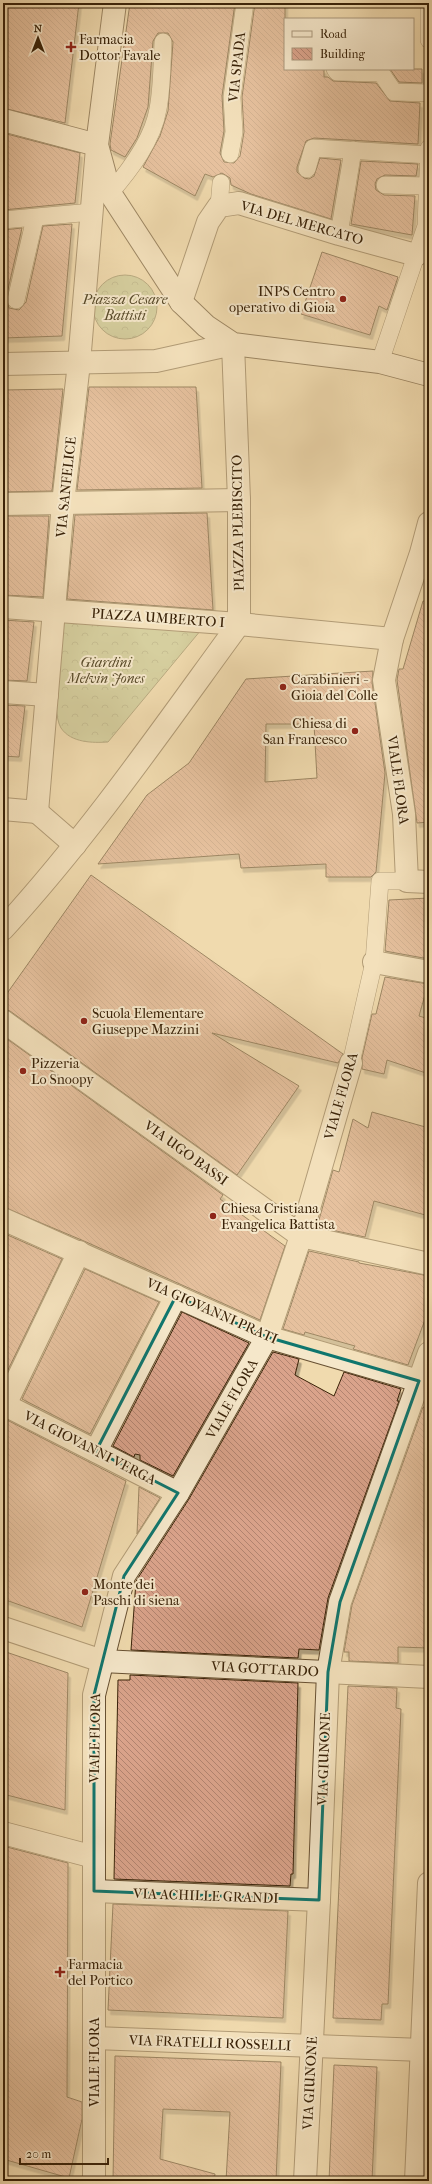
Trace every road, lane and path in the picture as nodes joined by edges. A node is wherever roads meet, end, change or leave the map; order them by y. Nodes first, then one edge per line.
1 (115, 3) edge
2 (245, 3) edge
3 (428, 3) edge
4 (429, 40) edge
5 (163, 42) dead end
6 (336, 70) edge
7 (429, 93) edge
8 (3, 120) edge
9 (97, 145) junction
10 (429, 148) edge
11 (354, 150) junction
12 (230, 154) dead end
13 (429, 155) edge
14 (307, 169) dead end
15 (221, 183) dead end
16 (385, 185) dead end
17 (428, 186) edge
18 (110, 193) junction
19 (219, 206) junction
20 (92, 212) junction
21 (428, 213) edge
22 (34, 218) junction
23 (3, 220) edge
24 (339, 234) junction
25 (416, 255) junction
26 (16, 300) dead end
27 (181, 302) junction
28 (233, 344) junction
29 (380, 362) junction
30 (80, 363) junction
31 (3, 364) edge
32 (429, 375) edge
33 (239, 500) junction
34 (64, 503) junction
35 (3, 504) edge
36 (429, 523) edge
37 (425, 554) edge
38 (3, 608) edge
39 (54, 611) junction
40 (239, 624) junction
41 (392, 639) junction
42 (3, 692) edge
43 (47, 695) junction
44 (3, 809) edge
45 (37, 812) junction
46 (75, 845) junction
47 (407, 882) junction
48 (429, 882) edge
49 (3, 929) edge
50 (374, 962) junction
51 (429, 972) edge
52 (3, 1021) edge
53 (351, 1063) joint
54 (3, 1219) edge
55 (302, 1236) junction
56 (79, 1252) junction
57 (429, 1264) edge
58 (176, 1296) junction
59 (267, 1337) junction
60 (429, 1353) edge
61 (424, 1382) edge
62 (4, 1406) edge
63 (96, 1451) junction
64 (178, 1493) junction
65 (3, 1628) edge
66 (102, 1661) junction
67 (328, 1672) junction
68 (429, 1677) edge
69 (3, 1833) edge
70 (94, 1857) junction
71 (429, 1884) edge
72 (94, 1891) junction
73 (319, 1900) junction
74 (94, 2038) junction
75 (312, 2047) junction
76 (422, 2050) junction
77 (94, 2181) edge
78 (304, 2181) edge
79 (416, 2181) edge

1 - 9 street
2 - 12 street, VIA SPADA
3 - 4 street
5 - 18 street
6 - 7 street
8 - 9 street
9 - 18 street
9 - 20 street
10 - 13 street
11 - 13 street
11 - 14 street
11 - 24 street
13 - 17 street
15 - 19 street
16 - 17 street
17 - 21 street
18 - 27 street
19 - 24 street, VIA DEL MERCATO
19 - 27 street
20 - 22 street
20 - 30 street
21 - 25 street
22 - 23 street
22 - 26 street
24 - 25 street, VIA DEL MERCATO
25 - 29 street
27 - 28 street
28 - 29 street
28 - 30 street
28 - 33 street, PIAZZA PLEBISCITO
29 - 32 street
30 - 31 street
30 - 34 street, VIA SANFELICE
33 - 34 street
33 - 40 street, PIAZZA PLEBISCITO
34 - 35 street
34 - 39 street, VIA SANFELICE
36 - 37 street
37 - 41 street
38 - 39 street, PIAZZA UMBERTO I
39 - 40 street, PIAZZA UMBERTO I
39 - 43 street
40 - 41 street
40 - 46 street, PIAZZA UMBERTO I
41 - 47 street, VIALE FLORA
42 - 43 street
43 - 45 street
44 - 45 street
45 - 46 street
46 - 49 street, PIAZZA UMBERTO I
47 - 48 street
47 - 50 street, VIALE FLORA
50 - 51 street
50 - 53 street, VIALE FLORA
52 - 55 street, VIA UGO BASSI
53 - 55 street, VIALE FLORA
54 - 56 street, VIA GIOVANNI PRATI
55 - 57 street, VIA UGO BASSI
55 - 59 street, VIALE FLORA
56 - 58 street, VIA GIOVANNI PRATI
56 - 62 street
58 - 59 street, VIA GIOVANNI PRATI
58 - 63 street
59 - 61 street, VIA GIOVANNI PRATI
59 - 64 street, VIALE FLORA
60 - 61 street, VIA GIUNONE
61 - 67 street, VIA GIUNONE
62 - 63 street, VIA GIOVANNI VERGA
63 - 64 street, VIA GIOVANNI VERGA
64 - 66 street, VIALE FLORA
65 - 66 street, VIA GOTTARDO
66 - 67 street, VIA GOTTARDO
66 - 70 street, VIALE FLORA
67 - 68 street, VIA GOTTARDO
67 - 73 street, VIA GIUNONE
69 - 70 street
70 - 72 street, VIALE FLORA
71 - 76 street
72 - 73 street, VIA ACHILLE GRANDI
72 - 74 street, VIALE FLORA
73 - 75 street, VIA GIUNONE
74 - 75 street, VIA FRATELLI ROSSELLI
74 - 77 street, VIALE FLORA
75 - 76 street, VIA FRATELLI ROSSELLI
75 - 78 street, VIA GIUNONE
76 - 79 street

